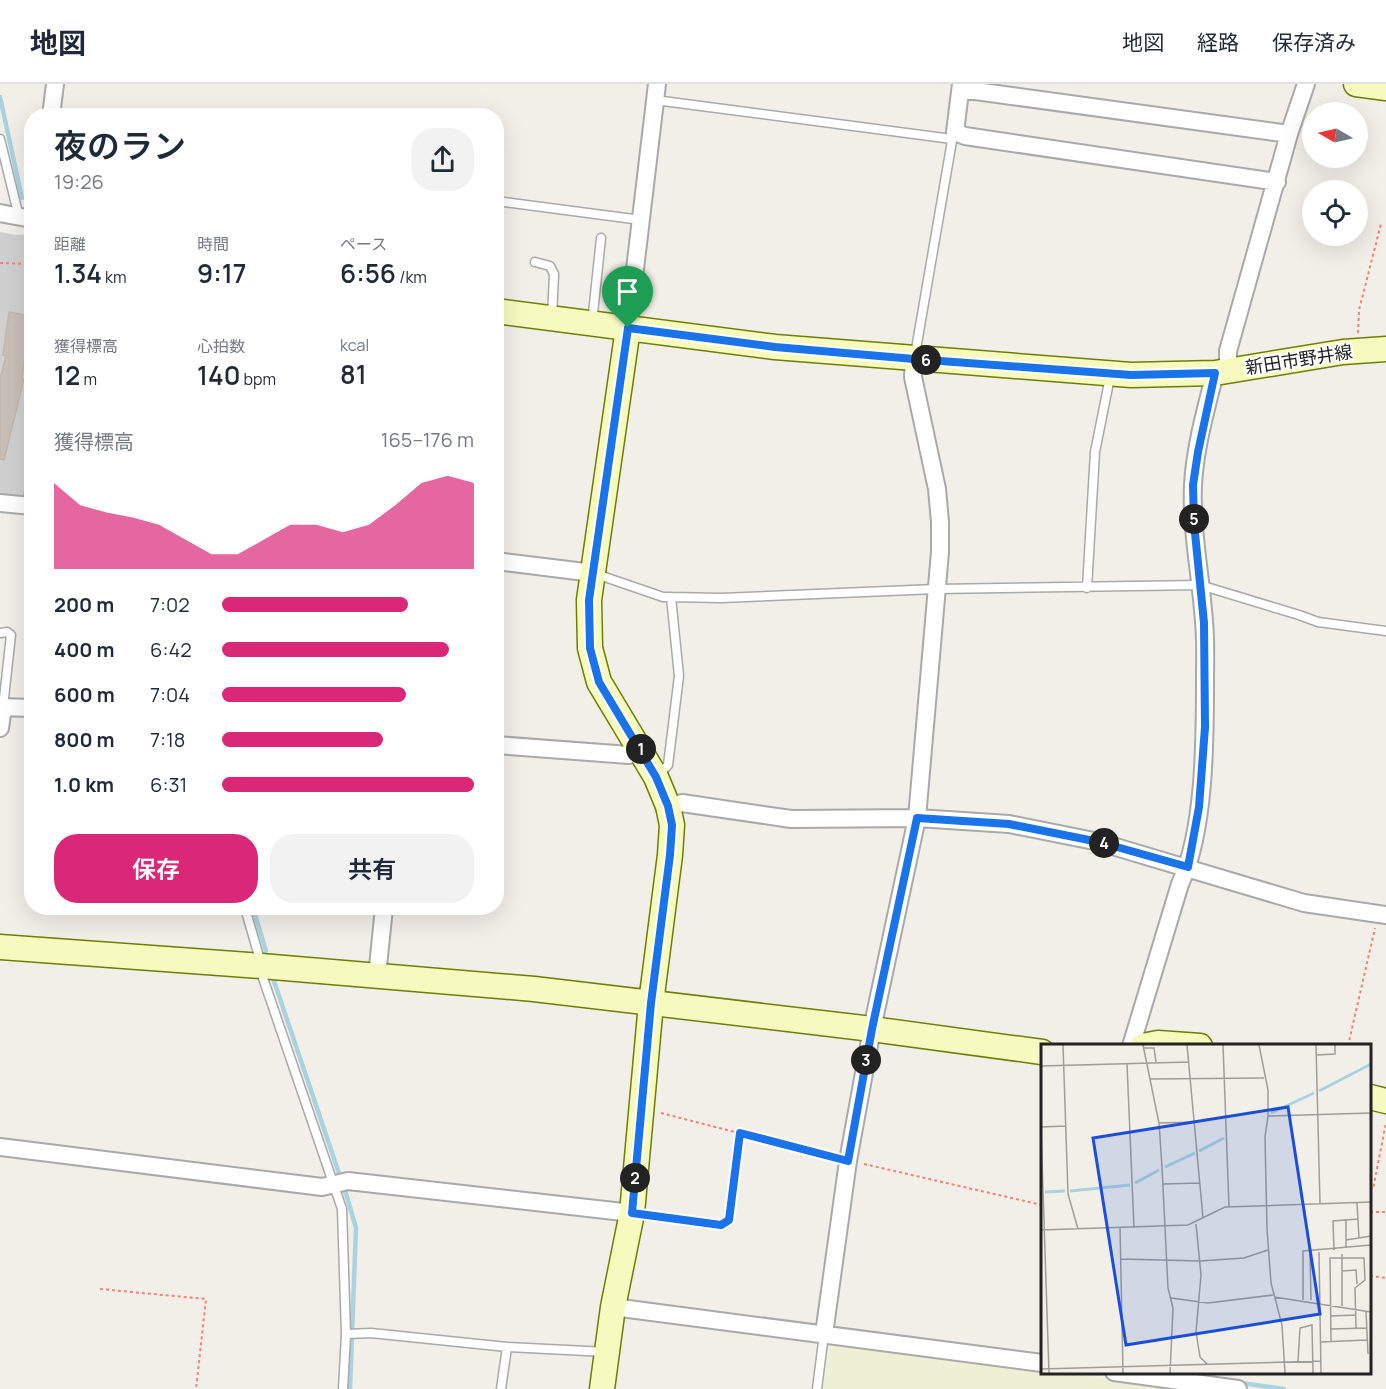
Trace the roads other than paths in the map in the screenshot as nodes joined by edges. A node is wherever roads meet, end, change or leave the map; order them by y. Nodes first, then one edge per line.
1 (55, 84) edge
2 (1306, 84) edge
3 (1356, 84) edge
4 (961, 86) edge
5 (1386, 88) edge
6 (656, 92) edge
7 (52, 108) edge
8 (1289, 134) junction
9 (953, 135) junction
10 (0, 139) edge
11 (1277, 182) junction
12 (504, 202) edge
13 (24, 212) edge
14 (0, 213) edge
15 (24, 220) edge
16 (641, 220) junction
17 (601, 237) dead end
18 (535, 262) dead end
19 (504, 312) edge
20 (552, 318) junction
21 (592, 323) junction
22 (628, 328) junction
23 (1386, 350) edge
24 (914, 359) junction
25 (1221, 372) junction
26 (1110, 373) junction
27 (0, 503) edge
28 (24, 505) edge
29 (504, 562) edge
30 (593, 573) junction
31 (1200, 585) junction
32 (1087, 588) junction
33 (936, 589) junction
34 (671, 597) junction
35 (1386, 631) edge
36 (0, 633) edge
37 (1, 707) edge
38 (24, 708) edge
39 (0, 728) edge
40 (504, 746) edge
41 (642, 750) junction
42 (656, 777) junction
43 (668, 806) junction
44 (917, 818) junction
45 (1188, 867) junction
46 (247, 915) edge
47 (383, 915) edge
48 (1382, 915) edge
49 (0, 947) edge
50 (261, 966) junction
51 (377, 976) junction
52 (651, 1003) junction
53 (872, 1029) junction
54 (1132, 1044) edge
55 (1153, 1044) edge
56 (1172, 1044) edge
57 (1041, 1052) edge
58 (1371, 1097) edge
59 (1386, 1101) edge
60 (0, 1147) edge
61 (341, 1183) junction
62 (632, 1213) junction
63 (613, 1307) junction
64 (346, 1334) junction
65 (824, 1334) junction
66 (507, 1347) junction
67 (606, 1352) junction
68 (1041, 1363) edge
69 (1129, 1374) edge
70 (344, 1389) edge
71 (501, 1389) edge
72 (602, 1389) edge
73 (817, 1389) edge
74 (1238, 1389) edge

1 - 7 street
2 - 8 street
3 - 5 street
4 - 8 street
4 - 9 street
6 - 9 lane
6 - 16 street
8 - 11 street
9 - 11 street
9 - 24 lane
10 - 13 lane
11 - 25 street
12 - 16 lane
14 - 15 street
16 - 22 street
17 - 21 lane
18 - 20 lane
19 - 20 street, 新田市野井線
20 - 21 street, 新田市野井線
21 - 22 street, 新田市野井線
22 - 24 street, 新田市野井線
22 - 30 street
23 - 25 street, 新田市野井線
24 - 26 street, 新田市野井線
24 - 33 street
25 - 26 street, 新田市野井線
25 - 31 street
26 - 32 lane
27 - 28 street
29 - 30 street
30 - 34 lane
30 - 41 street
31 - 32 lane
31 - 35 lane
31 - 45 street
32 - 33 lane
33 - 34 lane
33 - 44 street
34 - 42 lane
36 - 37 lane
37 - 38 street
37 - 39 street
40 - 41 street
41 - 42 street
42 - 43 street
43 - 44 street
43 - 52 street
44 - 45 street
44 - 53 street
45 - 48 street
45 - 54 street
46 - 50 lane
47 - 51 street
49 - 50 street
50 - 51 street
50 - 61 lane
51 - 52 street
52 - 53 street
52 - 62 street
53 - 57 street
53 - 65 street
55 - 56 street
58 - 59 street
60 - 61 street
61 - 62 street
61 - 64 lane
62 - 63 street
63 - 65 street
63 - 67 street
64 - 66 lane
64 - 70 lane
65 - 68 street
65 - 73 lane
66 - 67 lane
66 - 71 lane
67 - 72 street
69 - 74 street

